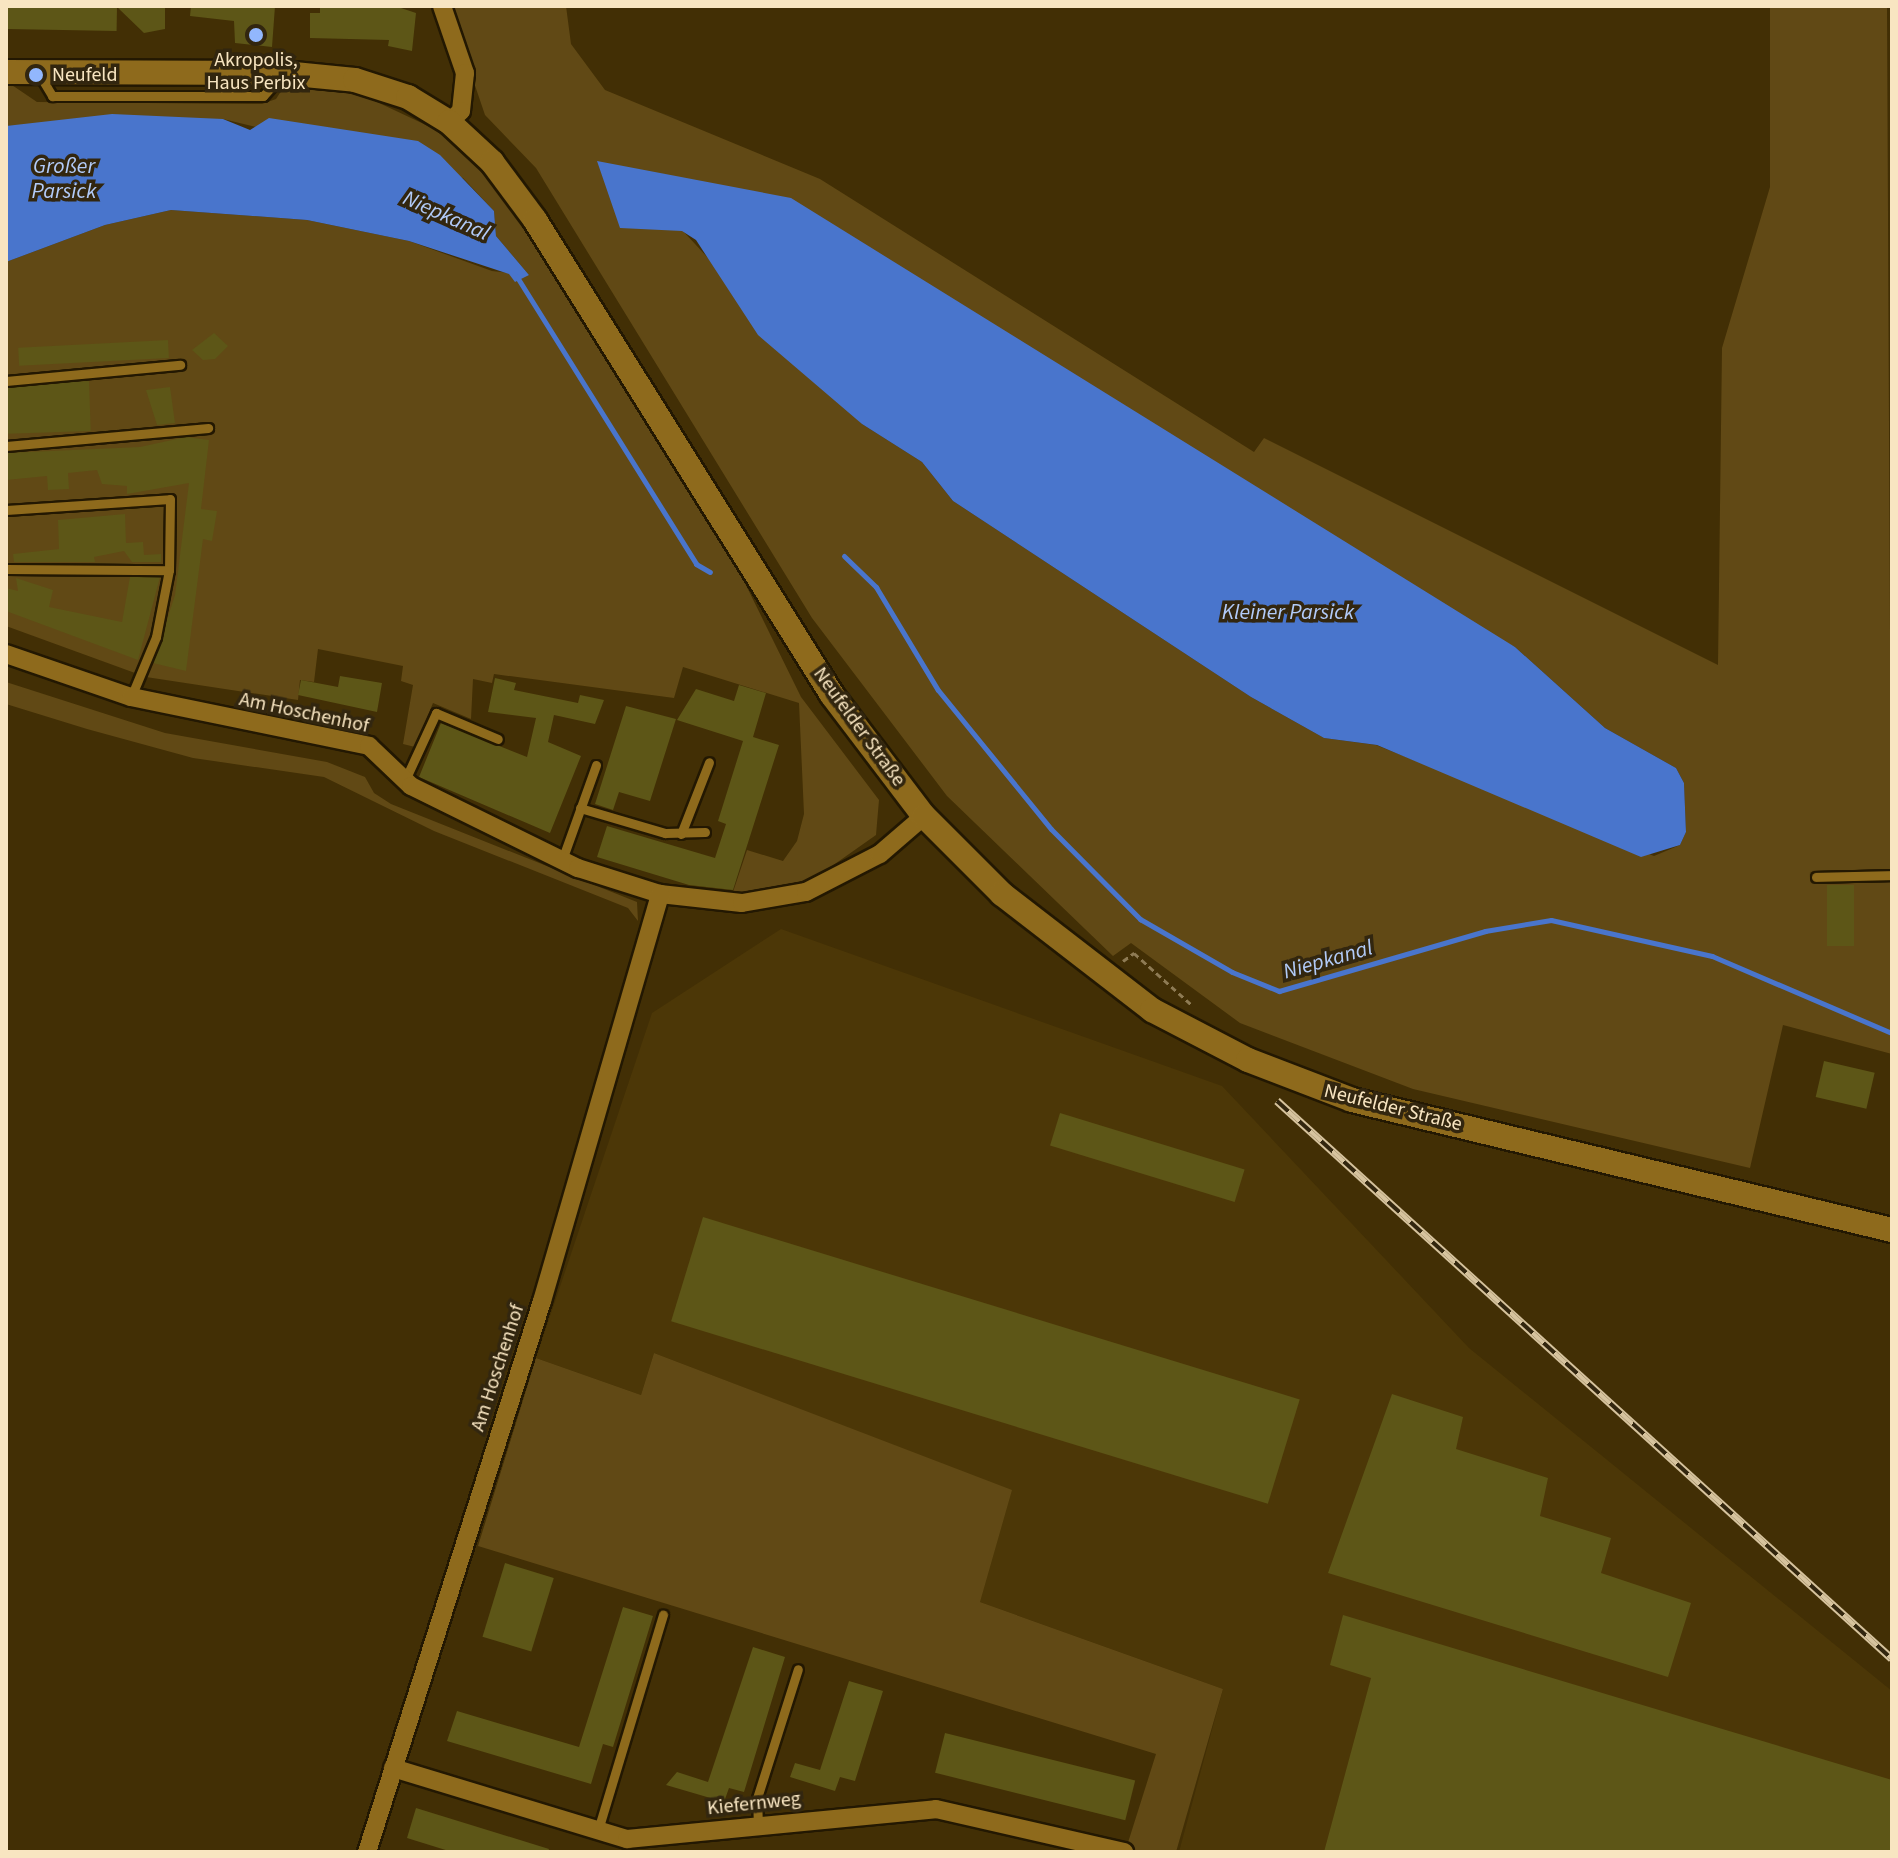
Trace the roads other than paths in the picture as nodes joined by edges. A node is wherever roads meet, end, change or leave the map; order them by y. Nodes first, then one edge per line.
1 (442, 6) edge
2 (6, 72) edge
3 (449, 122) junction
4 (180, 365) dead end
5 (6, 381) edge
6 (208, 428) dead end
7 (6, 446) edge
8 (6, 510) edge
9 (6, 569) edge
10 (169, 570) junction
11 (6, 654) edge
12 (131, 697) junction
13 (498, 739) dead end
14 (709, 762) dead end
15 (596, 765) dead end
16 (405, 780) junction
17 (580, 808) junction
18 (924, 816) junction
19 (705, 832) dead end
20 (681, 834) junction
21 (562, 860) junction
22 (1892, 875) edge
23 (1816, 877) dead end
24 (660, 894) junction
25 (1892, 1230) edge
26 (663, 1615) dead end
27 (798, 1669) dead end
28 (393, 1768) junction
29 (758, 1826) junction
30 (598, 1830) junction
31 (628, 1846) edge
32 (367, 1852) edge
33 (1124, 1852) edge

1 - 3 street
2 - 3 main road, Neufelder Straße
3 - 18 main road, Neufelder Straße
4 - 5 lane
6 - 7 lane
8 - 10 lane
9 - 10 lane
10 - 12 lane
11 - 12 street, Am Hoschenhof
12 - 16 street, Am Hoschenhof
13 - 16 lane
14 - 20 lane
15 - 17 lane
16 - 21 street, Am Hoschenhof
17 - 20 lane
17 - 21 lane
18 - 24 street, Am Hoschenhof
18 - 25 main road, Neufelder Straße
19 - 20 lane
21 - 24 street, Am Hoschenhof
22 - 23 lane
24 - 28 street, Am Hoschenhof
26 - 30 lane
27 - 29 lane
28 - 30 street, Kiefernweg
28 - 32 street, Am Hoschenhof
29 - 31 street, Kiefernweg
29 - 33 street, Kiefernweg
30 - 31 street, Kiefernweg

